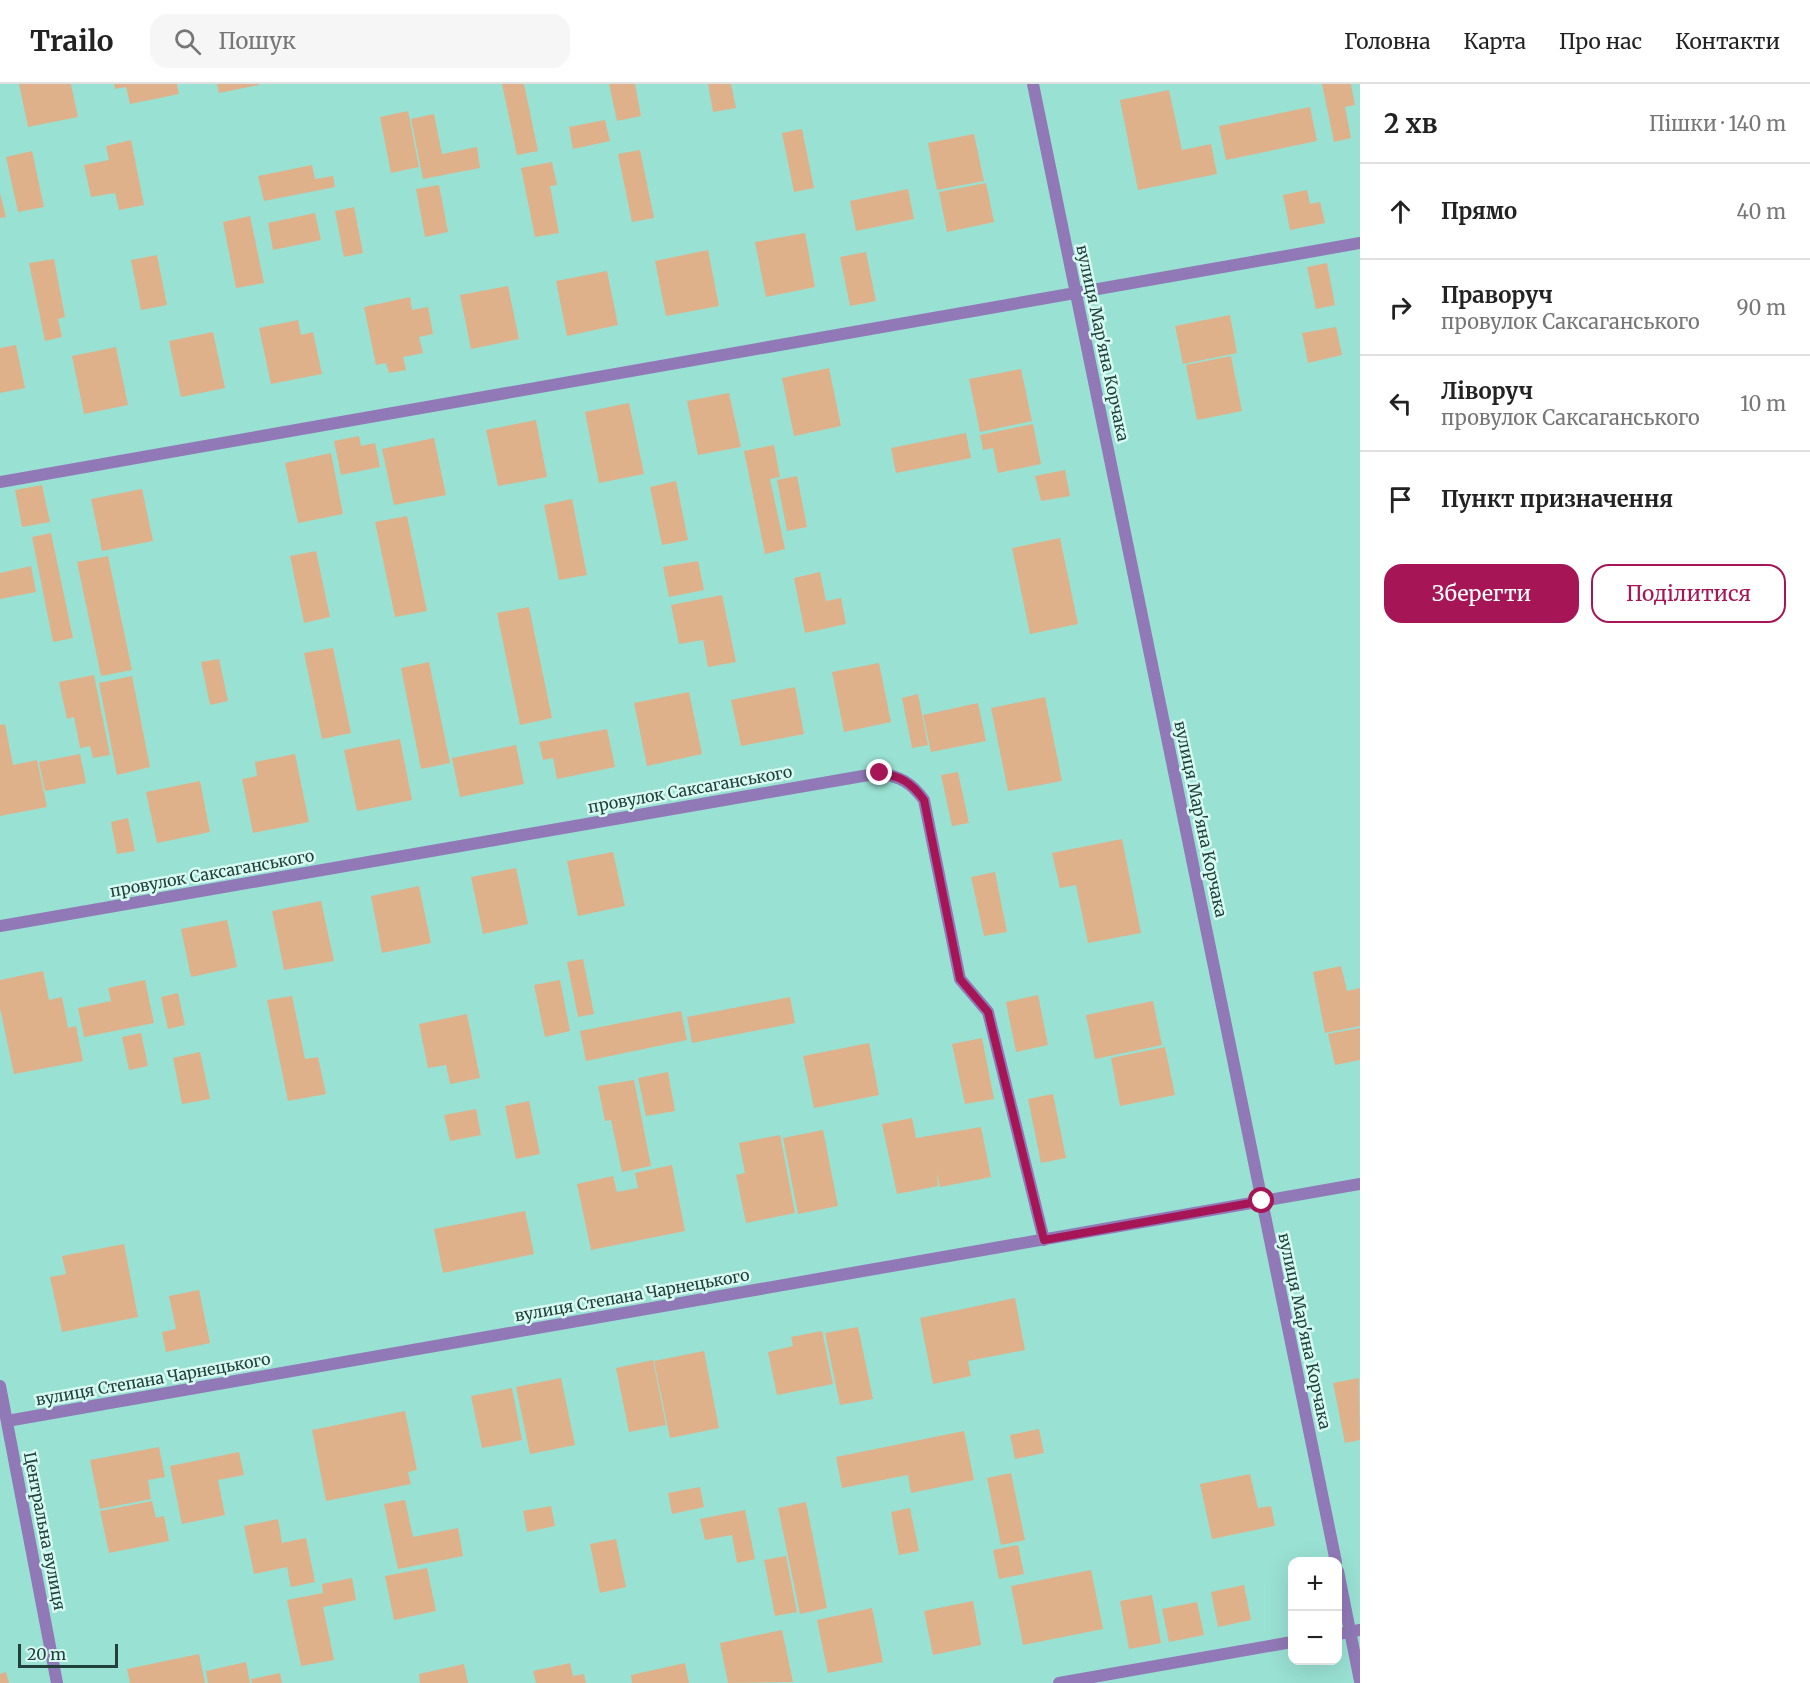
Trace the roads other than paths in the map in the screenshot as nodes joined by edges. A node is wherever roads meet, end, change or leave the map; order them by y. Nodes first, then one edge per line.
1 (1034, 84) edge
2 (1360, 243) edge
3 (1076, 293) junction
4 (0, 482) edge
5 (0, 926) edge
6 (1360, 1184) edge
7 (1262, 1201) junction
8 (1044, 1240) junction
9 (0, 1386) edge
10 (7, 1421) junction
11 (1335, 1557) edge
12 (1342, 1593) edge
13 (1349, 1632) edge
14 (1288, 1643) edge
15 (1360, 1681) edge
16 (57, 1683) edge
17 (1059, 1683) edge

1 - 3 street, вулиця Мар'яна Корчака
2 - 3 street
3 - 4 street
3 - 7 street, вулиця Мар'яна Корчака
5 - 8 street, провулок Саксаганського
6 - 7 street, вулиця Степана Чарнецького
7 - 8 street, вулиця Степана Чарнецького
7 - 11 street, вулиця Мар'яна Корчака
8 - 10 street, вулиця Степана Чарнецького
9 - 10 street, Центральна вулиця
10 - 16 street, Центральна вулиця
12 - 13 street
13 - 15 street
14 - 17 street

